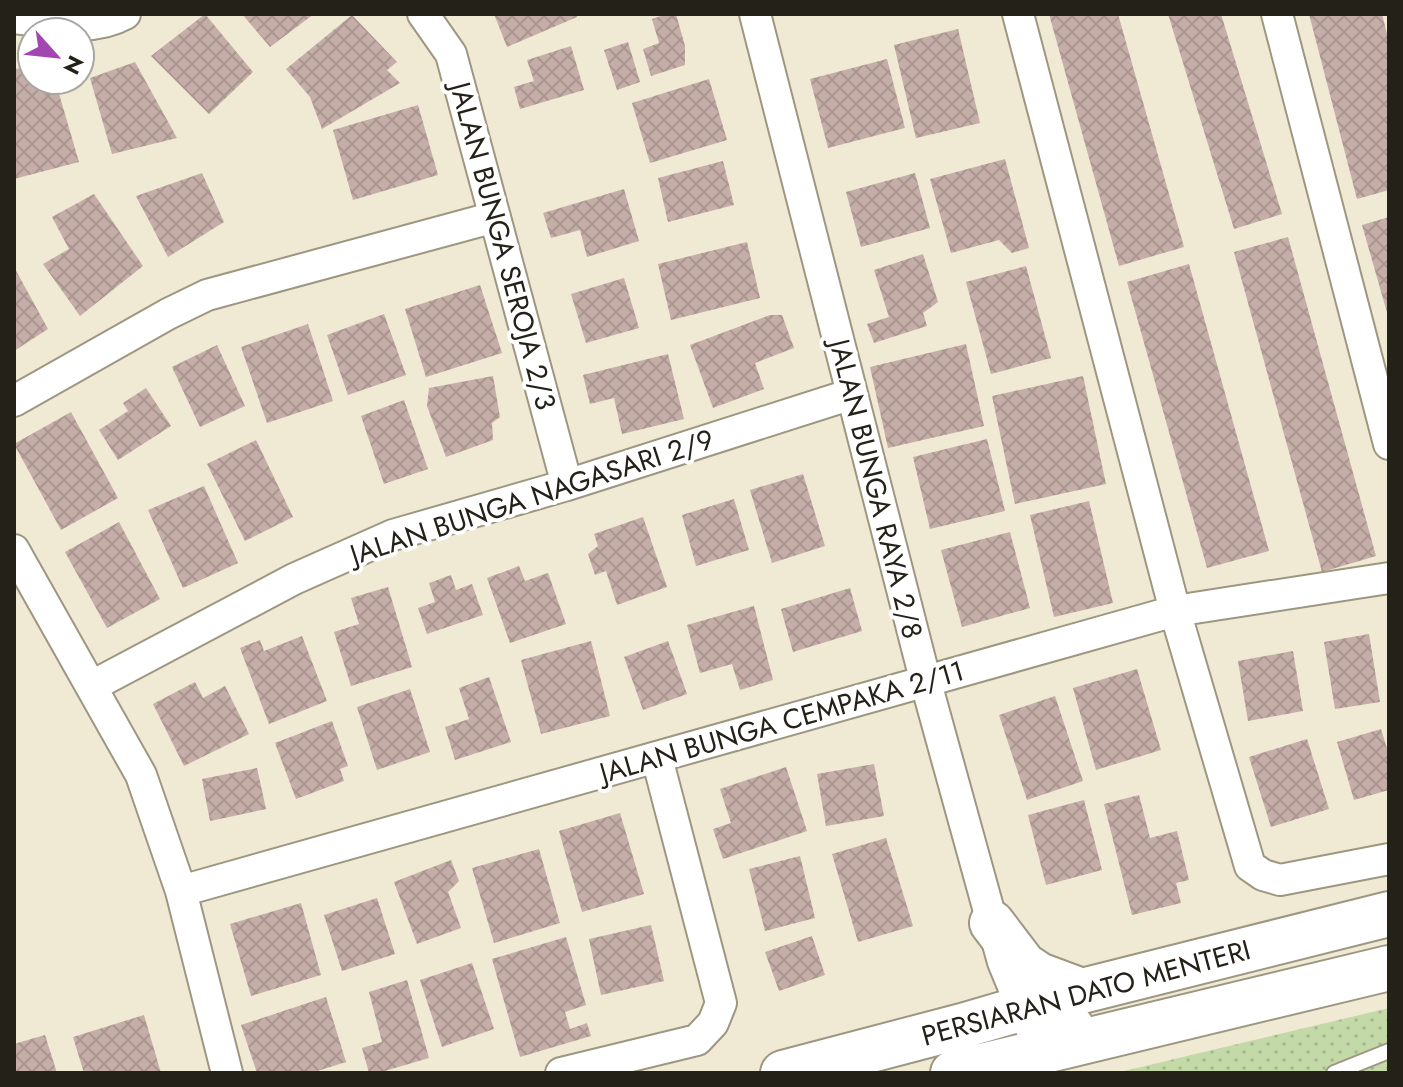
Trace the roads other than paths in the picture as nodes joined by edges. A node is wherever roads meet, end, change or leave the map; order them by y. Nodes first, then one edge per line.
1 (125, 14) edge
2 (423, 14) edge
3 (1018, 14) edge
4 (1277, 14) edge
5 (763, 16) edge
6 (14, 18) edge
7 (495, 217) junction
8 (852, 394) junction
9 (14, 401) edge
10 (1389, 444) edge
11 (567, 485) junction
12 (14, 550) edge
13 (1389, 578) edge
14 (1175, 611) junction
15 (926, 683) junction
16 (92, 686) junction
17 (657, 758) junction
18 (1389, 859) edge
19 (181, 891) junction
20 (1389, 914) edge
21 (998, 942) junction
22 (1389, 968) edge
23 (1082, 991) junction
24 (1022, 1008) junction
25 (962, 1026) junction
26 (1129, 1030) junction
27 (1389, 1051) edge
28 (227, 1073) edge
29 (561, 1073) edge
30 (783, 1073) edge
31 (953, 1073) edge
32 (1334, 1073) edge

1 - 6 street
2 - 7 street, JALAN BUNGA SEROJA 2/3
3 - 14 street
4 - 10 street
5 - 8 street, JALAN BUNGA RAYA 2/8
7 - 9 street
7 - 11 street, JALAN BUNGA SEROJA 2/3
8 - 11 street, JALAN BUNGA NAGASARI 2/9
8 - 15 street, JALAN BUNGA RAYA 2/8
11 - 16 street, JALAN BUNGA NAGASARI 2/9
12 - 16 street
13 - 14 street, JALAN BUNGA CEMPAKA 2/11
14 - 15 street, JALAN BUNGA CEMPAKA 2/11
14 - 18 street
15 - 17 street, JALAN BUNGA CEMPAKA 2/11
15 - 21 street, JALAN BUNGA RAYA 2/8
16 - 19 street
17 - 19 street, JALAN BUNGA CEMPAKA 2/11
17 - 29 street
19 - 28 street
20 - 23 main road, PERSIARAN DATO MENTERI
21 - 23 main road
21 - 24 street, JALAN BUNGA RAYA 2/8
21 - 25 main road
22 - 26 main road, PERSIARAN DATO MENTERI
23 - 24 main road, PERSIARAN DATO MENTERI
24 - 25 main road, PERSIARAN DATO MENTERI
24 - 26 street
25 - 30 main road, PERSIARAN DATO MENTERI
26 - 31 main road, PERSIARAN DATO MENTERI
27 - 32 lane

